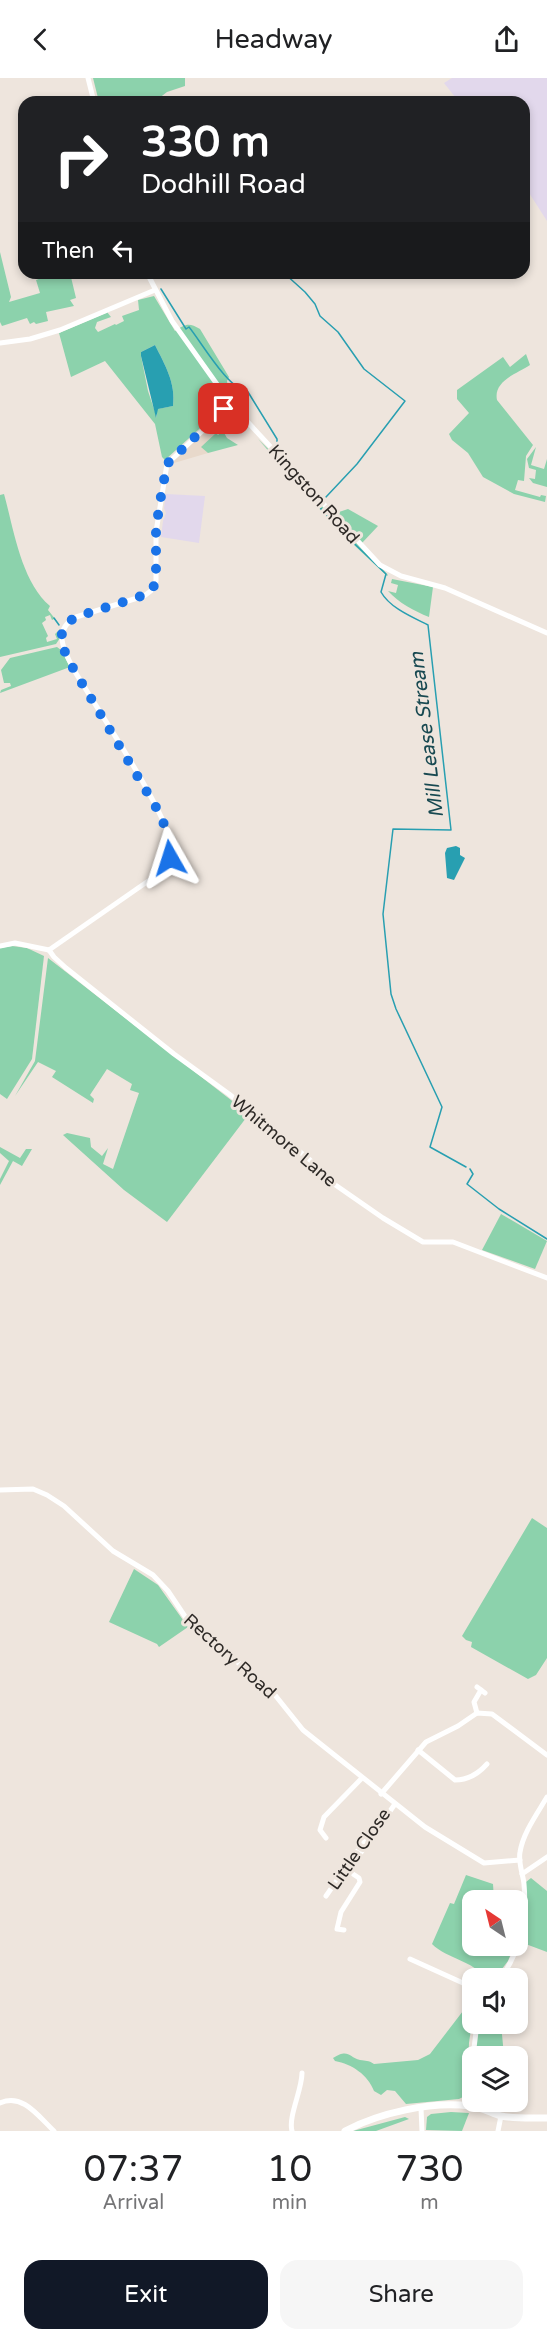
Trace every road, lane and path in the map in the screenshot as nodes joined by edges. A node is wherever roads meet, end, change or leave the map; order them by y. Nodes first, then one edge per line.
1 (88, 78) edge
2 (92, 96) edge
3 (150, 279) edge
4 (155, 290) junction
5 (0, 343) edge
6 (231, 404) junction
7 (547, 633) edge
8 (0, 946) edge
9 (50, 950) junction
10 (547, 1278) edge
11 (0, 1490) edge
12 (481, 1690) dead end
13 (477, 1713) junction
14 (418, 1750) junction
15 (547, 1755) edge
16 (487, 1764) dead end
17 (482, 1770) junction
18 (487, 1775) dead end
19 (362, 1778) junction
20 (458, 1780) junction
21 (458, 1787) dead end
22 (381, 1794) junction
23 (547, 1797) edge
24 (393, 1803) junction
25 (326, 1838) dead end
26 (547, 1857) edge
27 (520, 1860) junction
28 (522, 1874) junction
29 (326, 1896) dead end
30 (344, 1930) dead end
31 (410, 1959) dead end
32 (507, 1968) edge
33 (462, 1983) edge
34 (302, 2073) dead end
35 (0, 2103) edge
36 (462, 2106) edge
37 (420, 2108) junction
38 (489, 2112) edge
39 (501, 2116) junction
40 (547, 2118) edge
41 (54, 2131) edge
42 (292, 2131) edge
43 (345, 2131) edge
44 (422, 2131) edge
45 (498, 2131) edge

1 - 2 street
3 - 4 street, Kingston Road
4 - 5 street
4 - 6 street, Kingston Road
6 - 7 street, Kingston Road
6 - 9 street
8 - 9 street
9 - 10 street, Whitmore Lane
11 - 19 street, Rectory Road
12 - 13 street
13 - 14 street
13 - 15 street
14 - 20 street
14 - 22 street
16 - 17 street
17 - 18 street
17 - 20 street
19 - 22 street, Rectory Road
19 - 25 street
20 - 21 street
22 - 24 street, Rectory Road
23 - 27 street
24 - 27 street, Rectory Road
24 - 29 street, Little Close
24 - 30 street
26 - 28 street
27 - 28 street
28 - 32 street
31 - 33 street
34 - 42 street
35 - 41 street
36 - 37 main road
37 - 43 main road
37 - 44 street
38 - 39 main road
39 - 40 main road
39 - 45 street

